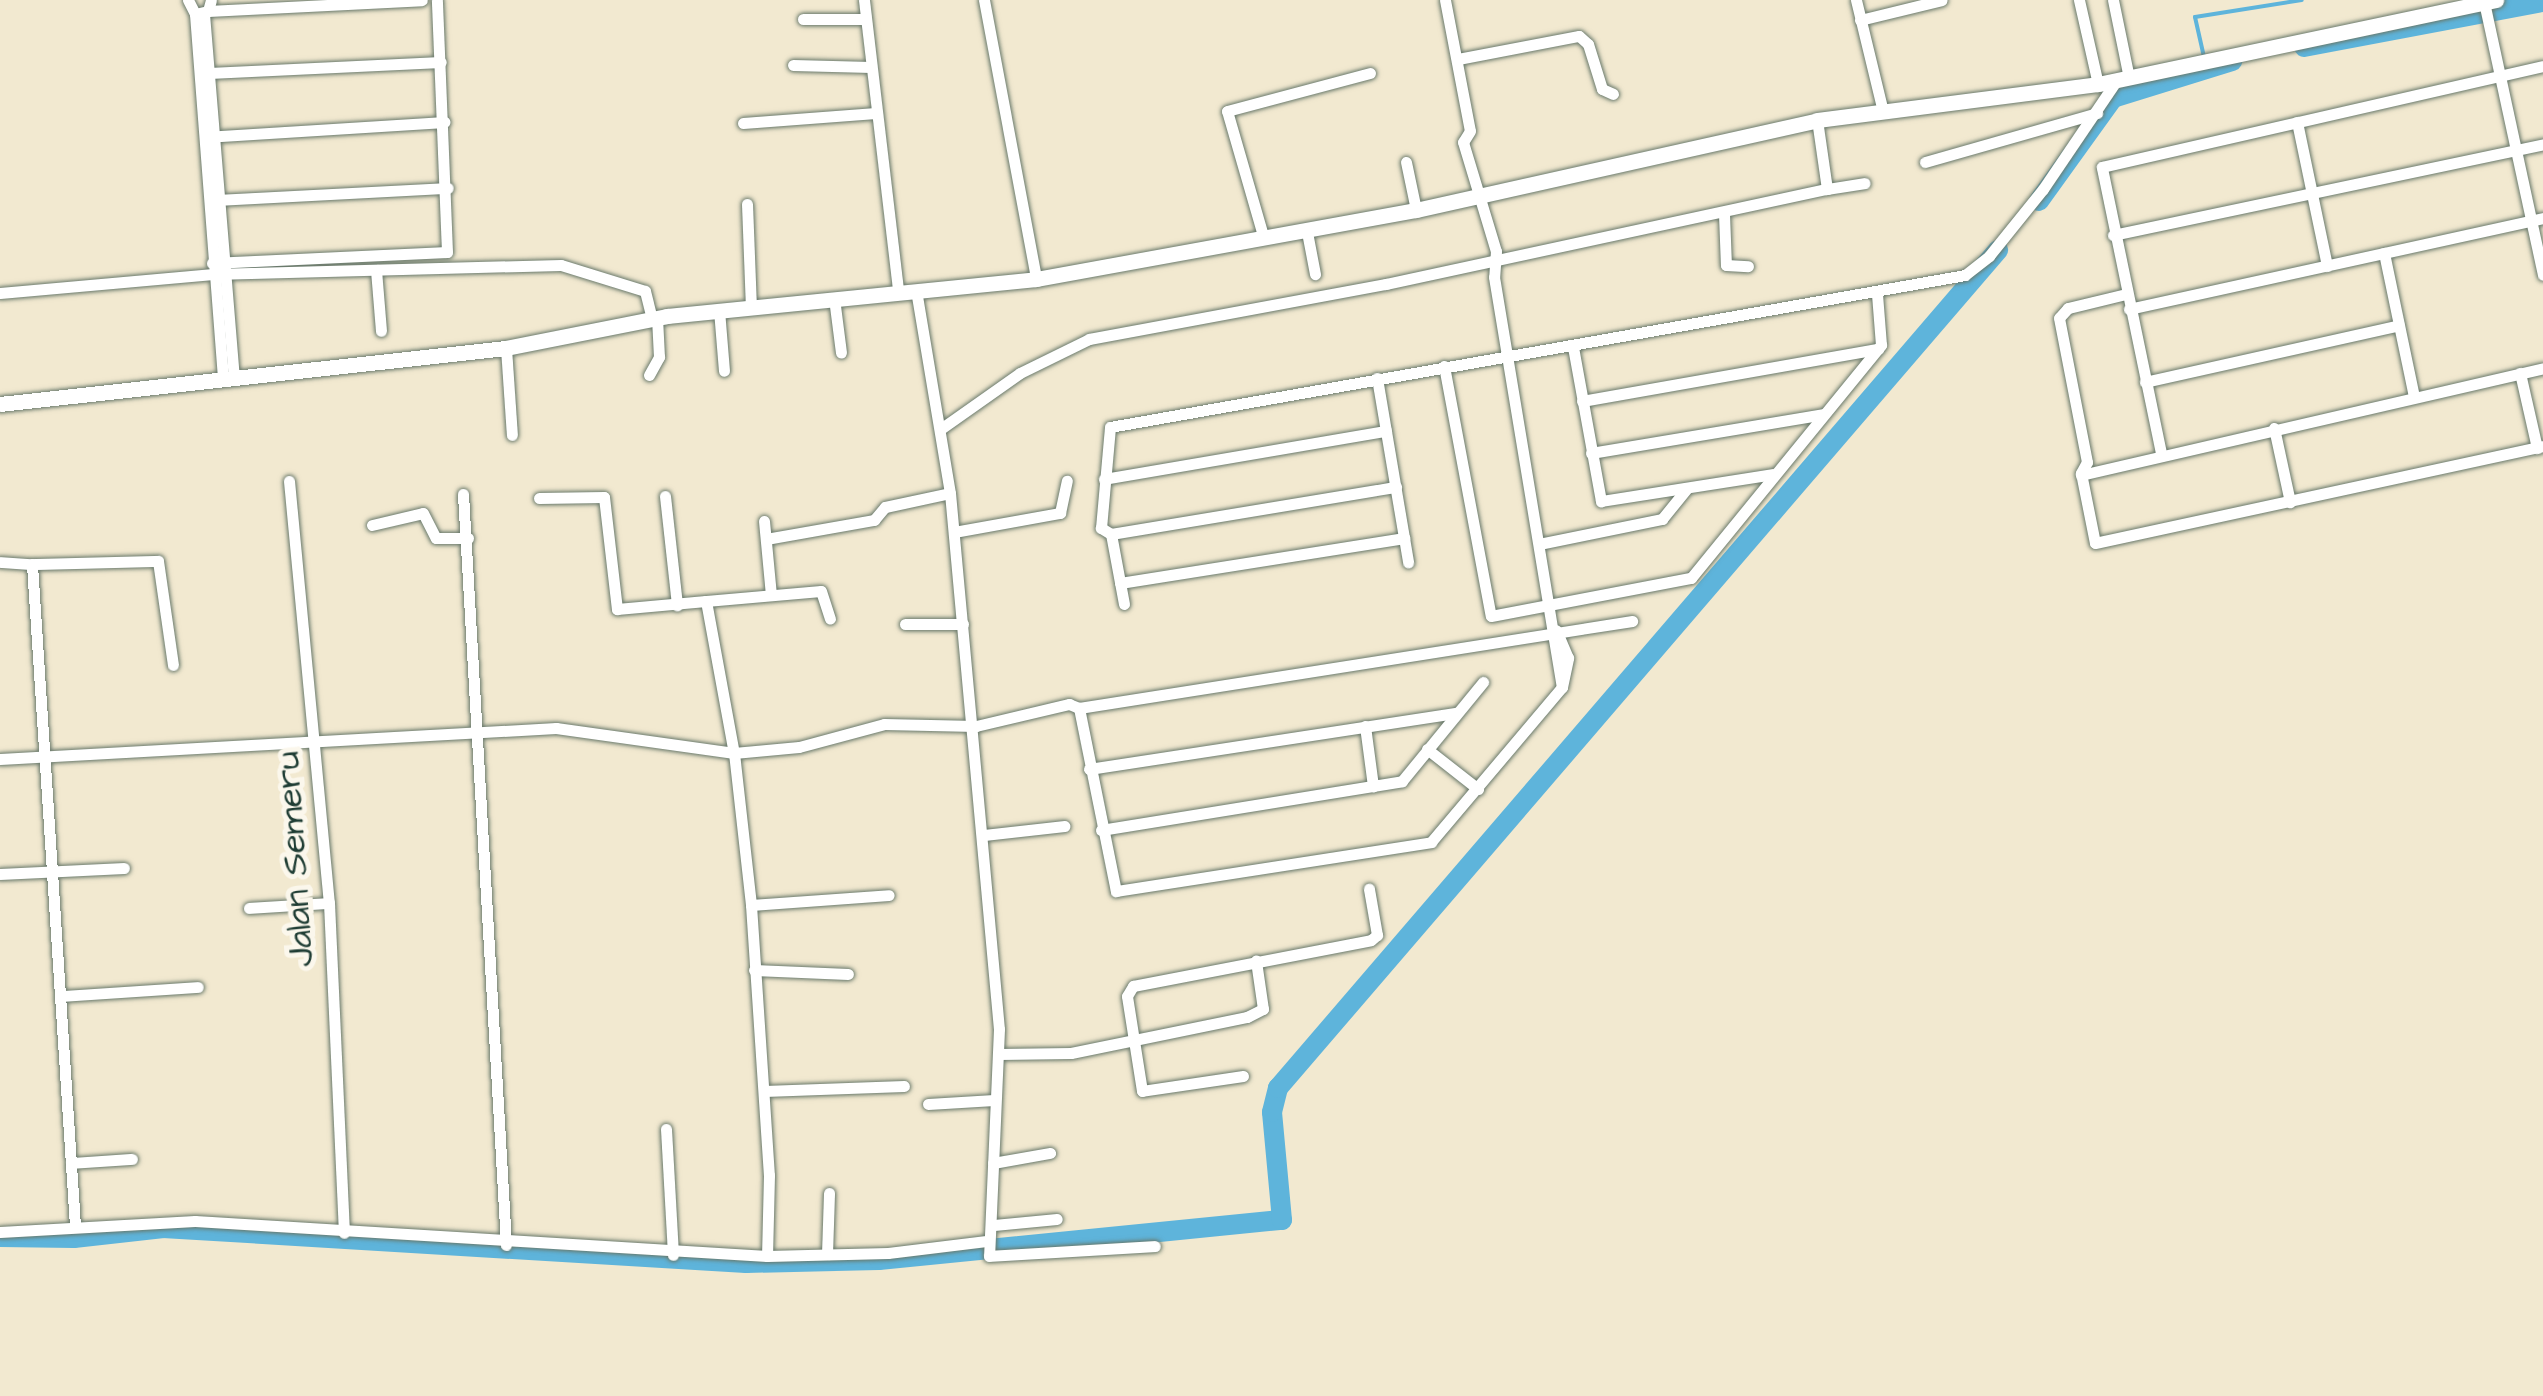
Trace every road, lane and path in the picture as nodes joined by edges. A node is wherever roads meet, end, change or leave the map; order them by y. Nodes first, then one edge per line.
1 (188, 0) edge
2 (422, 0) edge
3 (438, 0) edge
4 (864, 0) edge
5 (984, 0) edge
6 (1445, 0) edge
7 (1856, 0) edge
8 (2078, 0) edge
9 (2112, 0) edge
10 (1935, 2) edge
11 (321, 3) edge
12 (2434, 6) edge
13 (2489, 9) edge
14 (204, 10) edge
15 (803, 19) dead end
16 (865, 19) junction
17 (1860, 20) junction
18 (1458, 59) junction
19 (442, 62) junction
20 (793, 65) dead end
21 (871, 66) junction
22 (2543, 66) edge
23 (208, 73) junction
24 (1370, 73) dead end
25 (2125, 75) junction
26 (2500, 75) junction
27 (2097, 78) junction
28 (1614, 94) dead end
29 (1882, 107) junction
30 (876, 113) junction
31 (2097, 113) junction
32 (1816, 120) junction
33 (446, 122) junction
34 (2297, 122) junction
35 (743, 123) dead end
36 (207, 137) junction
37 (2543, 144) edge
38 (2517, 150) junction
39 (1406, 162) dead end
40 (1926, 162) dead end
41 (1865, 182) dead end
42 (448, 188) junction
43 (1827, 190) junction
44 (2312, 193) junction
45 (1482, 194) junction
46 (218, 200) junction
47 (1414, 202) junction
48 (747, 204) dead end
49 (1724, 214) junction
50 (2537, 220) edge
51 (1307, 232) junction
52 (2113, 235) junction
53 (1264, 239) junction
54 (2384, 253) junction
55 (1496, 260) junction
56 (1748, 266) dead end
57 (2327, 266) junction
58 (218, 268) junction
59 (376, 270) junction
60 (1315, 274) dead end
61 (2543, 274) edge
62 (1036, 279) junction
63 (916, 290) junction
64 (898, 291) junction
65 (0, 293) edge
66 (1877, 294) junction
67 (2126, 294) junction
68 (834, 298) junction
69 (751, 306) junction
70 (2129, 309) junction
71 (719, 310) junction
72 (654, 318) junction
73 (2399, 325) junction
74 (381, 331) dead end
75 (1573, 347) junction
76 (506, 348) junction
77 (1878, 348) junction
78 (841, 354) dead end
79 (1506, 358) junction
80 (1444, 366) junction
81 (2543, 368) edge
82 (724, 371) dead end
83 (2520, 373) junction
84 (650, 375) dead end
85 (229, 377) junction
86 (1377, 378) junction
87 (2145, 382) junction
88 (2414, 397) junction
89 (1582, 401) junction
90 (0, 404) edge
91 (1823, 414) junction
92 (941, 423) junction
93 (2274, 428) junction
94 (1386, 431) junction
95 (512, 434) dead end
96 (2540, 447) edge
97 (1591, 453) junction
98 (2161, 454) junction
99 (1773, 474) junction
100 (2081, 475) junction
101 (1104, 478) junction
102 (288, 481) dead end
103 (1067, 481) dead end
104 (1396, 487) junction
105 (1687, 488) junction
106 (950, 493) junction
107 (463, 494) dead end
108 (665, 496) dead end
109 (539, 498) dead end
110 (2290, 502) junction
111 (764, 520) dead end
112 (372, 525) dead end
113 (954, 532) junction
114 (1110, 534) junction
115 (468, 538) junction
116 (766, 538) junction
117 (1404, 538) junction
118 (1540, 544) junction
119 (0, 562) edge
120 (1408, 562) dead end
121 (32, 564) junction
122 (1120, 583) junction
123 (771, 594) junction
124 (706, 601) junction
125 (1124, 604) dead end
126 (677, 605) junction
127 (830, 619) dead end
128 (1632, 622) dead end
129 (1554, 623) junction
130 (905, 624) dead end
131 (963, 624) junction
132 (173, 665) dead end
133 (1483, 682) dead end
134 (1079, 708) junction
135 (1457, 713) junction
136 (975, 720) junction
137 (480, 725) junction
138 (1365, 726) junction
139 (313, 732) junction
140 (733, 747) junction
141 (1427, 750) junction
142 (0, 759) edge
143 (46, 760) junction
144 (1089, 769) junction
145 (1373, 786) junction
146 (1478, 789) junction
147 (1064, 826) dead end
148 (1101, 830) junction
149 (984, 835) junction
150 (124, 868) dead end
151 (54, 871) junction
152 (0, 874) edge
153 (1369, 888) dead end
154 (890, 895) dead end
155 (329, 904) junction
156 (751, 905) junction
157 (249, 908) dead end
158 (1256, 961) junction
159 (754, 970) junction
160 (848, 974) dead end
161 (198, 987) dead end
162 (62, 996) junction
163 (1136, 1038) junction
164 (999, 1054) junction
165 (1243, 1076) dead end
166 (904, 1086) dead end
167 (764, 1090) junction
168 (994, 1100) junction
169 (928, 1104) dead end
170 (666, 1129) dead end
171 (1050, 1152) dead end
172 (132, 1159) dead end
173 (70, 1163) junction
174 (993, 1163) junction
175 (830, 1193) dead end
176 (1057, 1220) dead end
177 (994, 1225) junction
178 (75, 1226) junction
179 (0, 1232) edge
180 (344, 1233) junction
181 (506, 1244) junction
182 (1156, 1246) dead end
183 (987, 1248) junction
184 (827, 1254) junction
185 (673, 1255) junction
186 (767, 1256) junction

1 - 14 street
2 - 11 street
3 - 19 street
4 - 16 street
5 - 62 street
6 - 18 street
7 - 17 street
8 - 27 street
9 - 25 street
10 - 17 street
11 - 14 street
12 - 13 street
12 - 25 street
13 - 26 street
14 - 23 street
14 - 36 street
15 - 16 street
16 - 21 street
17 - 29 street
18 - 28 street
18 - 45 street
19 - 23 street
19 - 33 street
20 - 21 street
21 - 30 street
22 - 26 street
23 - 36 street
24 - 53 street
25 - 27 street
25 - 31 street
26 - 34 street
26 - 38 street
27 - 29 street
29 - 32 street
30 - 35 street
30 - 64 street
31 - 40 street
31 - 66 street
32 - 43 street
32 - 45 street
33 - 36 street
33 - 42 street
34 - 44 street
34 - 52 street
36 - 46 street
36 - 58 street
37 - 38 street
38 - 44 street
38 - 50 street
39 - 47 street
41 - 43 street
42 - 46 street
42 - 58 street
43 - 49 street
44 - 52 street
44 - 57 street
45 - 47 street
45 - 55 street
46 - 58 street
47 - 51 street
48 - 69 street
49 - 55 street
49 - 56 street
50 - 54 street
50 - 61 street
51 - 53 street
51 - 60 street
52 - 67 street
53 - 62 street
54 - 57 street
54 - 73 street
55 - 79 street
55 - 92 street
57 - 70 street
58 - 59 street
58 - 65 street
58 - 85 street
59 - 72 street
59 - 74 street
62 - 63 street
63 - 64 street
63 - 92 street
64 - 68 street
66 - 75 street
66 - 77 street
67 - 70 street
67 - 100 street
68 - 69 street
68 - 78 street
69 - 71 street
70 - 87 street
71 - 72 street
71 - 82 street
72 - 76 street
72 - 84 street
73 - 87 street
73 - 88 street
75 - 79 street
75 - 89 street
76 - 85 street
76 - 95 street
77 - 89 street
77 - 91 street
79 - 80 street
79 - 118 street
80 - 86 street
80 - 129 street
81 - 83 street
83 - 88 street
83 - 96 street
85 - 90 street
86 - 94 street
86 - 101 street
87 - 98 street
88 - 93 street
89 - 97 street
91 - 97 street
91 - 99 street
92 - 106 street
93 - 98 street
93 - 110 street
94 - 101 street
94 - 104 street
96 - 110 street
97 - 105 street
98 - 100 street
99 - 105 street
99 - 129 street
100 - 110 street
101 - 114 street
102 - 139 street, Jalan Semeru
103 - 113 street
104 - 114 street
104 - 117 street
105 - 118 street
106 - 113 street
106 - 116 street
107 - 115 street
108 - 126 street
109 - 126 street
111 - 116 street
112 - 115 street
113 - 131 street
114 - 122 street
115 - 137 street
116 - 123 street
117 - 120 street
117 - 122 street
118 - 129 street
119 - 121 street
121 - 132 street
121 - 143 street
122 - 125 street
123 - 124 street
123 - 127 street
124 - 126 street
124 - 140 street
128 - 129 street
129 - 134 street
129 - 146 street
130 - 131 street
131 - 136 street
133 - 135 street
134 - 136 street
134 - 144 street
135 - 138 street
135 - 141 street
136 - 140 street
136 - 149 street
137 - 139 street
137 - 140 street
137 - 181 street
138 - 144 street
138 - 145 street
139 - 143 street
139 - 155 street, Jalan Semeru
140 - 156 street
141 - 145 street
141 - 146 street
142 - 143 street
143 - 151 street
144 - 148 street
145 - 148 street
146 - 148 street
147 - 149 street
149 - 164 street
150 - 151 street
151 - 152 street
151 - 162 street
153 - 158 street
154 - 156 street
155 - 157 street
155 - 180 street, Jalan Semeru
156 - 159 street
158 - 163 street
158 - 163 street
159 - 160 street
159 - 167 street
161 - 162 street
162 - 173 street
163 - 164 street
163 - 165 street
164 - 168 street
166 - 167 street
167 - 186 street
168 - 169 street
168 - 174 street
170 - 185 street
171 - 174 street
172 - 173 street
173 - 178 street
174 - 177 street
175 - 184 street
176 - 177 street
177 - 183 street
178 - 179 street
178 - 180 street
180 - 181 street
181 - 185 street
182 - 183 street
183 - 184 street
184 - 186 street
185 - 186 street

